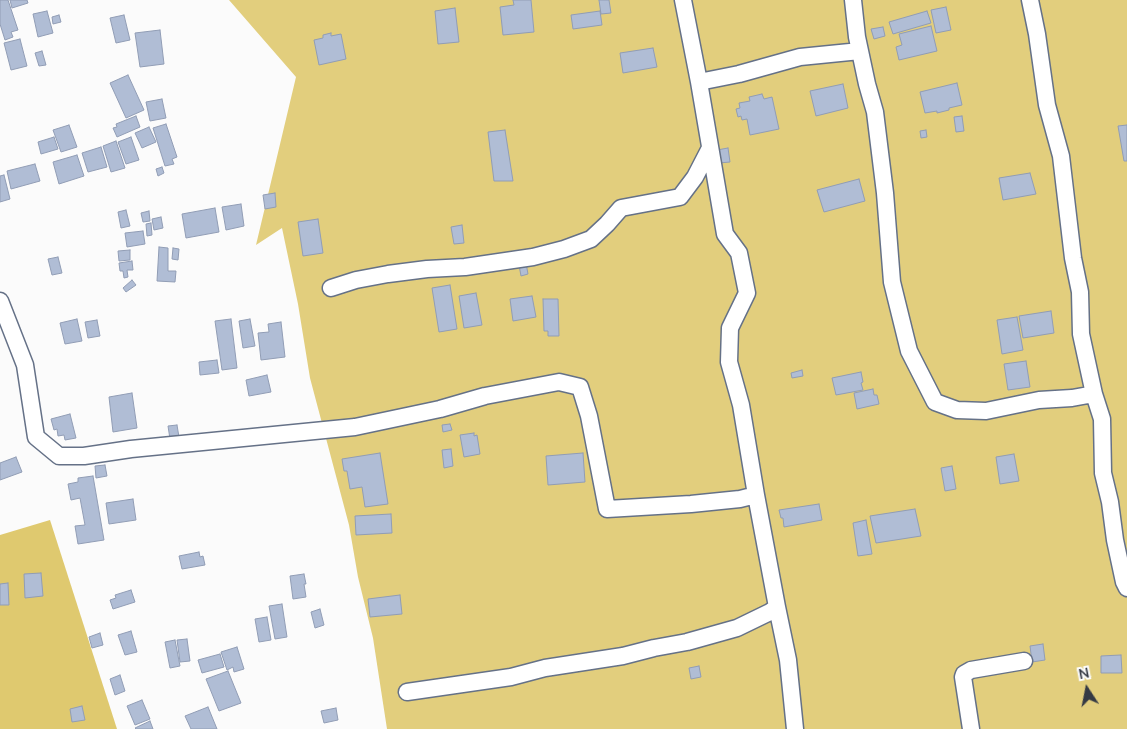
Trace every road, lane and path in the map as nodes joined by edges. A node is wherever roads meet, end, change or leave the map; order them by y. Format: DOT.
graph roads {
  1 [pos="683,0"];
  2 [pos="853,0"];
  3 [pos="1030,0"];
  4 [pos="860,51"];
  5 [pos="699,82"];
  6 [pos="710,148"];
  7 [pos="331,288"];
  8 [pos="0,301"];
  9 [pos="1094,394"];
  10 [pos="756,495"];
  11 [pos="1127,588"];
  12 [pos="777,607"];
  13 [pos="1024,661"];
  14 [pos="407,692"];
  15 [pos="795,729"];
  16 [pos="971,729"];
  1 -- 5 [label="street"];
  2 -- 4 [label="street"];
  3 -- 9 [label="street"];
  4 -- 5 [label="street"];
  4 -- 9 [label="street"];
  5 -- 6 [label="street"];
  6 -- 7 [label="street"];
  6 -- 10 [label="street"];
  8 -- 10 [label="street"];
  9 -- 11 [label="street"];
  10 -- 12 [label="street"];
  12 -- 14 [label="street"];
  12 -- 15 [label="street"];
  13 -- 16 [label="street"];
}
